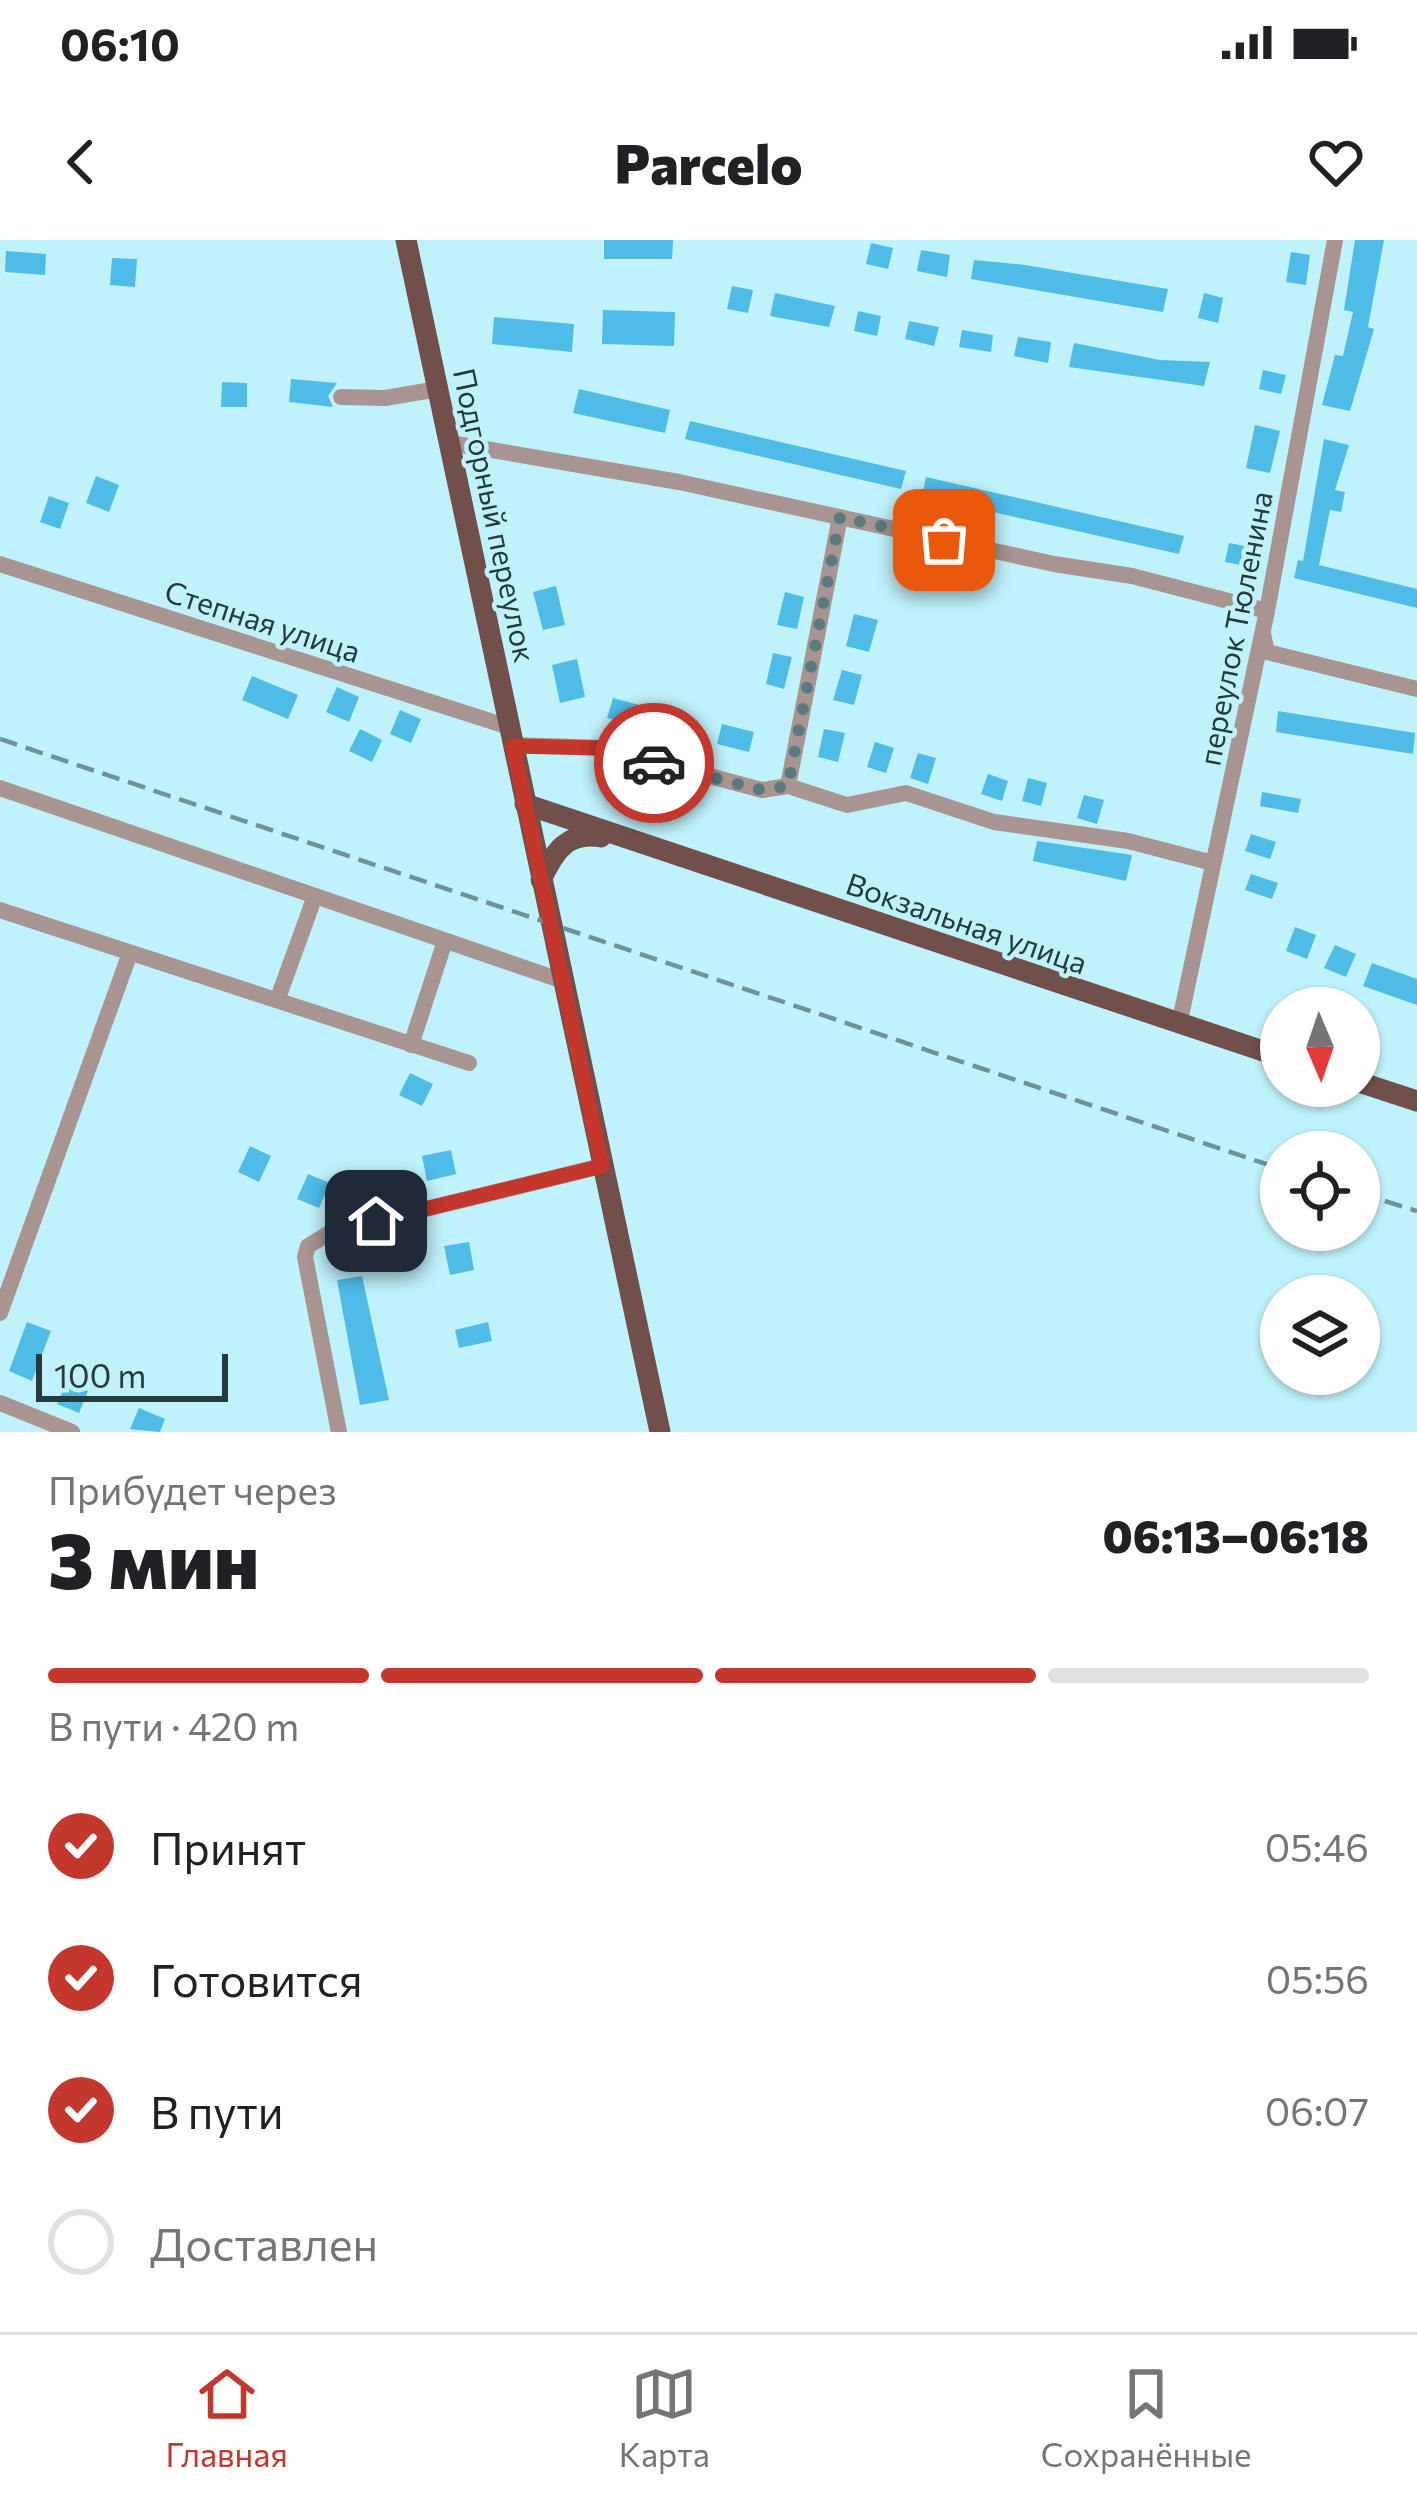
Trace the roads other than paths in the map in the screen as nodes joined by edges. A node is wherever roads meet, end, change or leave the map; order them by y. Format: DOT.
graph roads {
  1 [pos="406,240"];
  2 [pos="1335,240"];
  3 [pos="438,389"];
  4 [pos="341,397"];
  5 [pos="450,443"];
  6 [pos="840,517"];
  7 [pos="0,564"];
  8 [pos="1267,611"];
  9 [pos="1262,633"];
  10 [pos="1417,689"];
  11 [pos="511,736"];
  12 [pos="788,786"];
  13 [pos="0,788"];
  14 [pos="524,803"];
  15 [pos="634,842"];
  16 [pos="1213,863"];
  17 [pos="541,880"];
  18 [pos="315,896"];
  19 [pos="0,910"];
  20 [pos="445,941"];
  21 [pos="130,952"];
  22 [pos="563,981"];
  23 [pos="278,998"];
  24 [pos="1179,1024"];
  25 [pos="411,1045"];
  26 [pos="1260,1050"];
  27 [pos="469,1063"];
  28 [pos="1380,1089"];
  29 [pos="1417,1101"];
  30 [pos="602,1166"];
  31 [pos="0,1313"];
  32 [pos="0,1403"];
  33 [pos="72,1432"];
  34 [pos="339,1432"];
  35 [pos="660,1432"];
  1 -- 3 [label="main road, Подгорный переулок"];
  2 -- 8 [label="street, переулок Тюленина"];
  3 -- 4 [label="street"];
  3 -- 5 [label="main road, Подгорный переулок"];
  5 -- 6 [label="street"];
  5 -- 11 [label="main road, Подгорный переулок"];
  6 -- 8 [label="street"];
  6 -- 12 [label="street"];
  7 -- 11 [label="street, Степная улица"];
  8 -- 9 [label="street, переулок Тюленина"];
  9 -- 10 [label="street"];
  9 -- 16 [label="street, переулок Тюленина"];
  11 -- 12 [label="street, Степная улица"];
  11 -- 14 [label="main road, Подгорный переулок"];
  12 -- 16 [label="street, Степная улица"];
  13 -- 18 [label="street"];
  14 -- 15 [label="main road"];
  14 -- 17 [label="main road, Подгорный переулок"];
  15 -- 17 [label="main road"];
  15 -- 24 [label="main road, Вокзальная улица"];
  16 -- 24 [label="street, переулок Тюленина"];
  17 -- 22 [label="main road, Подгорный переулок"];
  18 -- 20 [label="street"];
  18 -- 23 [label="street"];
  19 -- 21 [label="street"];
  20 -- 22 [label="street"];
  20 -- 25 [label="street"];
  21 -- 23 [label="street"];
  21 -- 31 [label="street"];
  22 -- 30 [label="main road, Подгорный переулок"];
  23 -- 25 [label="street"];
  24 -- 26 [label="main road, Вокзальная улица"];
  25 -- 27 [label="street"];
  28 -- 29 [label="main road"];
  30 -- 34 [label="street"];
  30 -- 35 [label="main road, Подгорный переулок"];
  32 -- 33 [label="street"];
}
